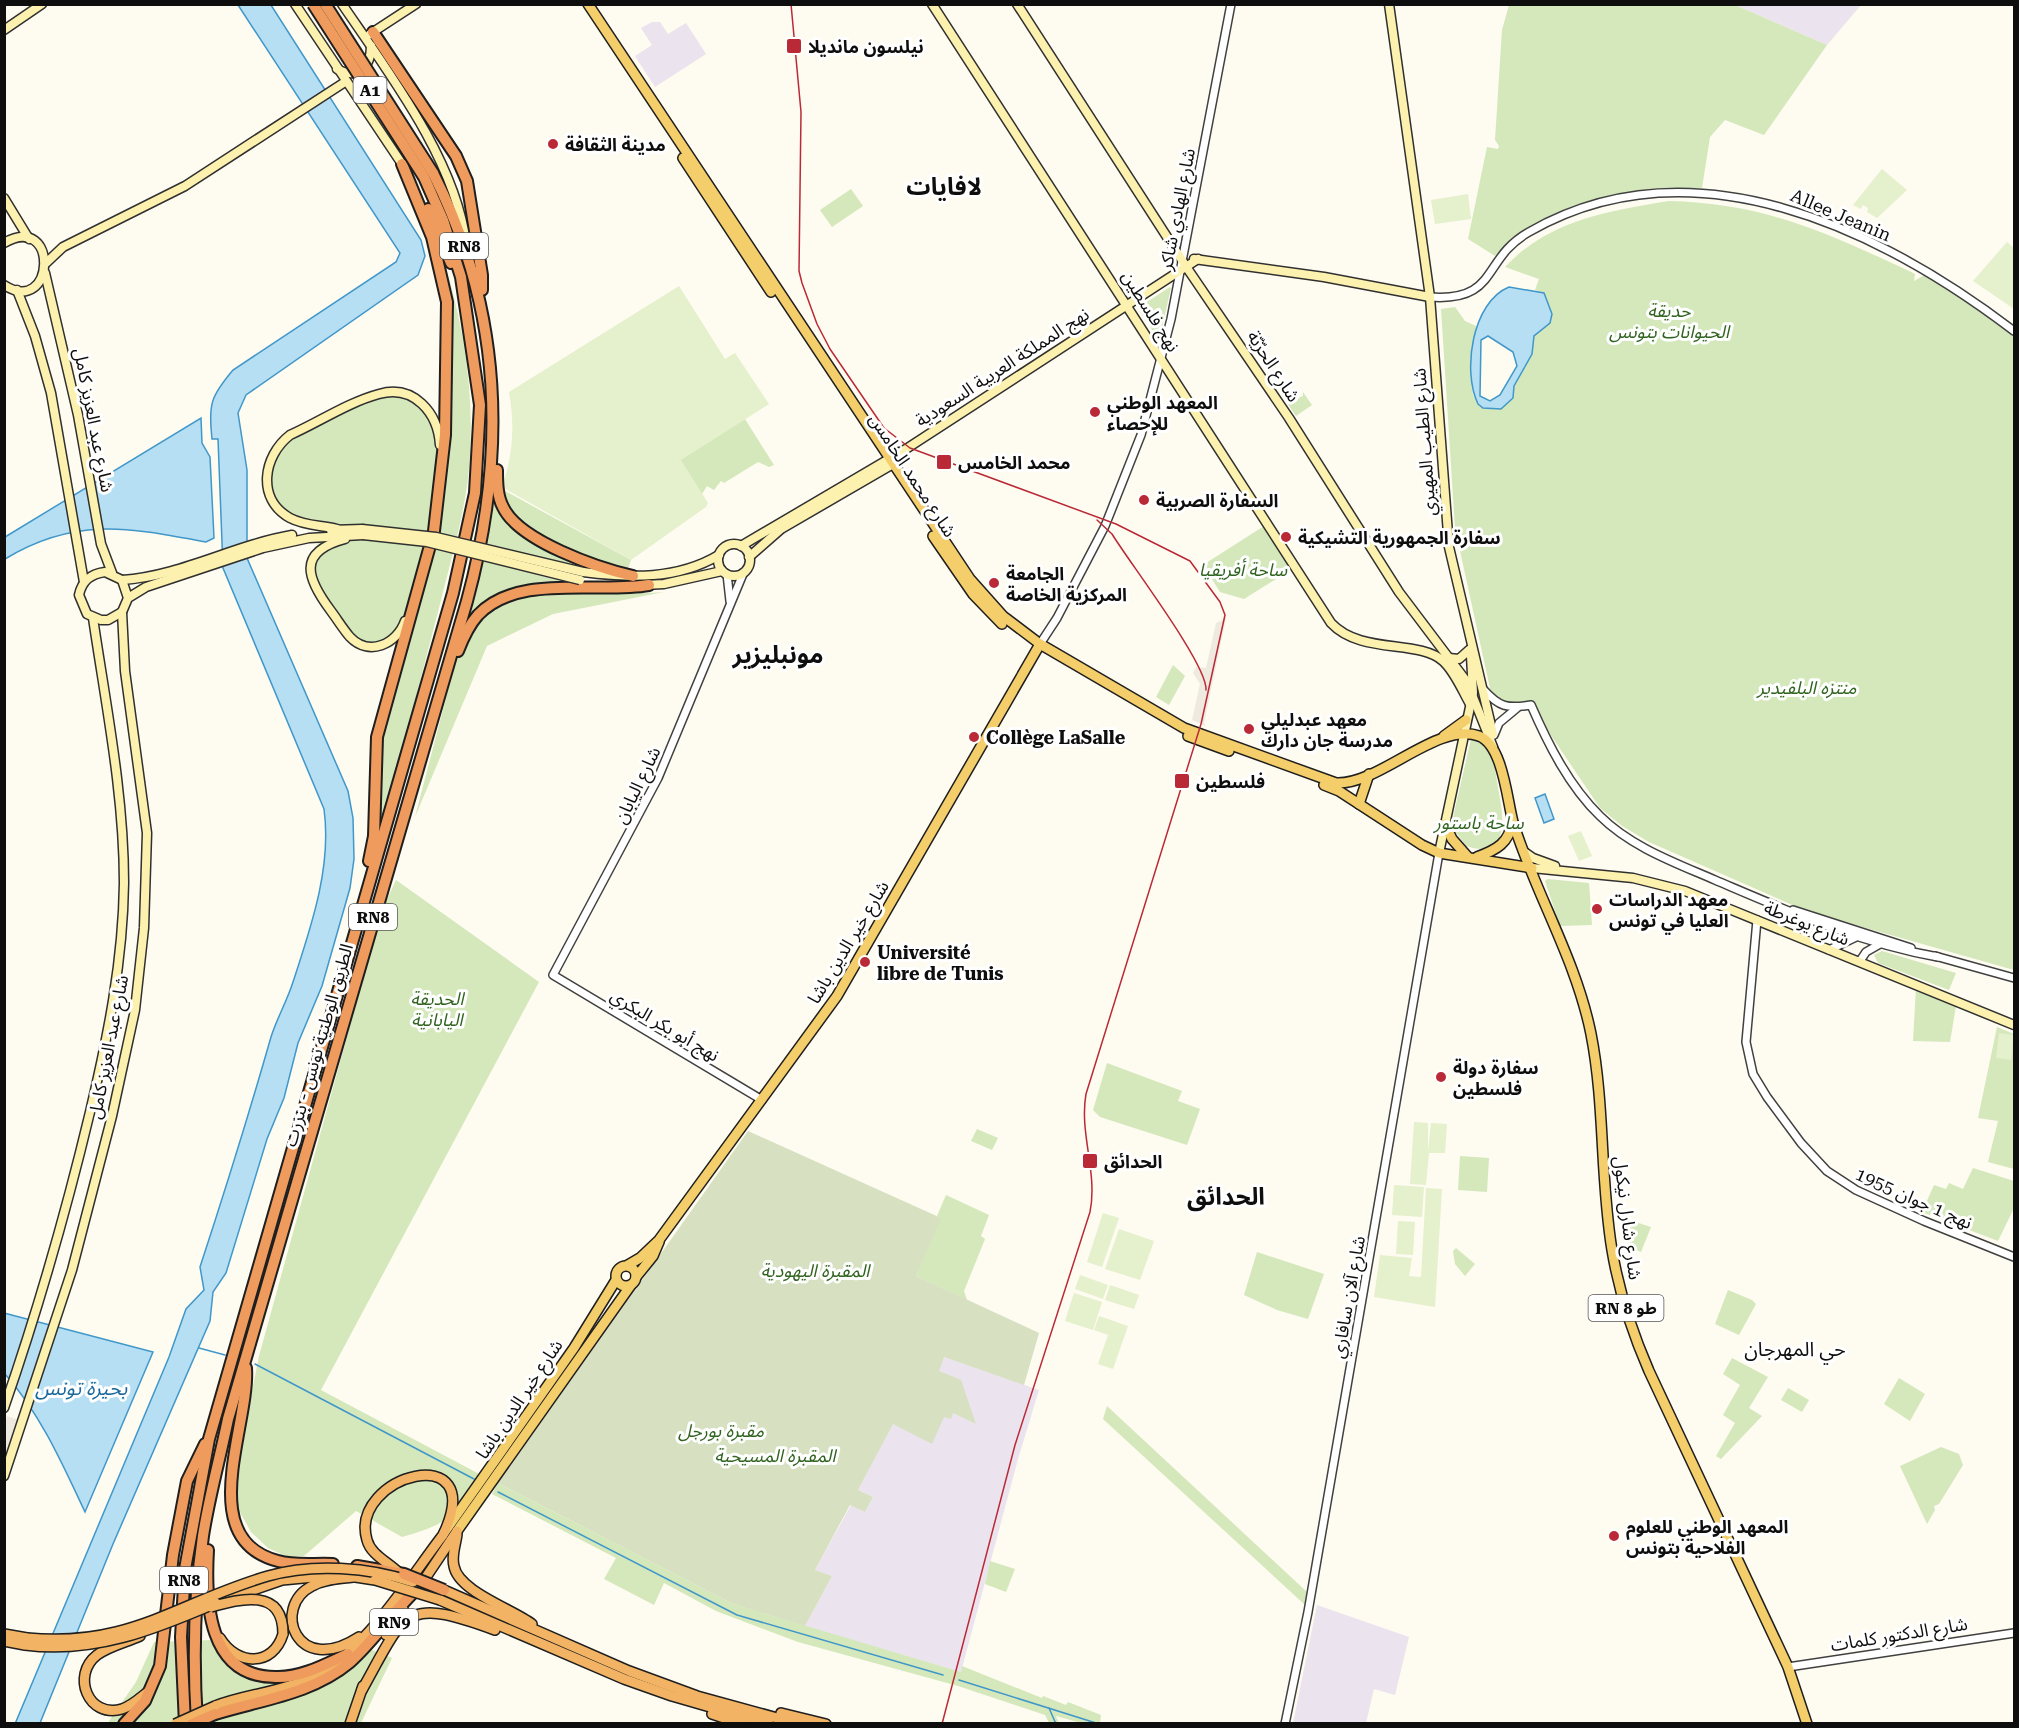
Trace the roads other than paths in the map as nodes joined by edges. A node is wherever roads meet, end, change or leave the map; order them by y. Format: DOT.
graph roads {
  1 [pos="42,4"];
  2 [pos="295,4"];
  3 [pos="313,4"];
  4 [pos="325,4"];
  5 [pos="342,4"];
  6 [pos="416,4"];
  7 [pos="581,4"];
  8 [pos="588,4"];
  9 [pos="932,4"];
  10 [pos="1017,4"];
  11 [pos="1231,4"];
  12 [pos="1389,4"];
  13 [pos="4,30"];
  14 [pos="369,35"];
  15 [pos="370,46"];
  16 [pos="336,69"];
  17 [pos="345,82"];
  18 [pos="402,164"];
  19 [pos="429,175"];
  20 [pos="4,198"];
  21 [pos="29,239"];
  22 [pos="4,243"];
  23 [pos="467,254"];
  24 [pos="1181,258"];
  25 [pos="1198,259"];
  26 [pos="46,263"];
  27 [pos="1184,270"];
  28 [pos="45,273"];
  29 [pos="4,285"];
  30 [pos="17,290"];
  31 [pos="1430,297"];
  32 [pos="480,303"];
  33 [pos="1127,305"];
  34 [pos="467,307"];
  35 [pos="2014,331"];
  36 [pos="1161,358"];
  37 [pos="494,438"];
  38 [pos="889,462"];
  39 [pos="442,467"];
  40 [pos="337,529"];
  41 [pos="361,533"];
  42 [pos="262,545"];
  43 [pos="741,546"];
  44 [pos="719,555"];
  45 [pos="749,556"];
  46 [pos="204,563"];
  47 [pos="112,573"];
  48 [pos="724,573"];
  49 [pos="743,574"];
  50 [pos="582,576"];
  51 [pos="633,576"];
  52 [pos="122,580"];
  53 [pos="84,582"];
  54 [pos="649,585"];
  55 [pos="416,590"];
  56 [pos="128,598"];
  57 [pos="730,601"];
  58 [pos="122,612"];
  59 [pos="1464,614"];
  60 [pos="93,618"];
  61 [pos="1040,644"];
  62 [pos="1438,644"];
  63 [pos="1469,650"];
  64 [pos="1431,655"];
  65 [pos="1449,658"];
  66 [pos="442,684"];
  67 [pos="1483,689"];
  68 [pos="1473,693"];
  69 [pos="1470,704"];
  70 [pos="1517,707"];
  71 [pos="1466,720"];
  72 [pos="1463,734"];
  73 [pos="1494,735"];
  74 [pos="1437,742"];
  75 [pos="1494,750"];
  76 [pos="1501,770"];
  77 [pos="1369,774"];
  78 [pos="1359,804"];
  79 [pos="1512,820"];
  80 [pos="1445,824"];
  81 [pos="1524,850"];
  82 [pos="1439,853"];
  83 [pos="1450,854"];
  84 [pos="1471,857"];
  85 [pos="1532,868"];
  86 [pos="1582,872"];
  87 [pos="1436,875"];
  88 [pos="364,902"];
  89 [pos="1773,905"];
  90 [pos="1756,920"];
  91 [pos="1866,934"];
  92 [pos="1855,937"];
  93 [pos="1888,941"];
  94 [pos="1880,944"];
  95 [pos="1829,950"];
  96 [pos="1938,957"];
  97 [pos="1860,961"];
  98 [pos="553,975"];
  99 [pos="2014,978"];
  100 [pos="2014,1025"];
  101 [pos="762,1100"];
  102 [pos="659,1240"];
  103 [pos="2014,1257"];
  104 [pos="628,1265"];
  105 [pos="616,1280"];
  106 [pos="634,1281"];
  107 [pos="245,1359"];
  108 [pos="5,1407"];
  109 [pos="209,1439"];
  110 [pos="4,1476"];
  111 [pos="210,1506"];
  112 [pos="457,1531"];
  113 [pos="443,1534"];
  114 [pos="401,1573"];
  115 [pos="353,1576"];
  116 [pos="418,1588"];
  117 [pos="442,1595"];
  118 [pos="207,1612"];
  119 [pos="159,1627"];
  120 [pos="368,1631"];
  121 [pos="2014,1633"];
  122 [pos="4,1634"];
  123 [pos="544,1634"];
  124 [pos="4,1641"];
  125 [pos="26,1641"];
  126 [pos="563,1653"];
  127 [pos="348,1654"];
  128 [pos="1788,1667"];
  129 [pos="195,1676"];
  130 [pos="151,1690"];
  131 [pos="362,1690"];
  132 [pos="673,1692"];
  133 [pos="215,1710"];
  134 [pos="744,1717"];
  135 [pos="124,1724"];
  136 [pos="175,1724"];
  137 [pos="185,1724"];
  138 [pos="192,1724"];
  139 [pos="196,1724"];
  140 [pos="205,1724"];
  141 [pos="350,1724"];
  142 [pos="769,1724"];
  143 [pos="799,1724"];
  144 [pos="826,1724"];
  145 [pos="1285,1724"];
  146 [pos="1807,1724"];
  1 -- 13 [label="main road"];
  2 -- 16 [label="main road"];
  3 -- 19 [label="highway, A1, bridge"];
  4 -- 19 [label="highway, A1, bridge"];
  5 -- 14 [label="main road"];
  6 -- 14 [label="main road"];
  7 -- 38 [label="main road, شارع محمد الخامس"];
  8 -- 38 [label="main road, شارع محمد الخامس"];
  9 -- 33 [label="main road, نهج فلسطين"];
  10 -- 24 [label="main road, شارع الحرّيّة"];
  11 -- 24 [label="street, شارع الهادي شاكر"];
  12 -- 31 [label="main road, شارع الطيب المهيري"];
  14 -- 15 [label="main road"];
  14 -- 32 [label="highway"];
  15 -- 16 [label="main road"];
  15 -- 23 [label="main road"];
  16 -- 17 [label="main road"];
  17 -- 18 [label="main road"];
  17 -- 26 [label="main road"];
  18 -- 34 [label="highway"];
  18 -- 39 [label="highway"];
  19 -- 23 [label="highway, الطريق الوطنية تونس - بنزرت / RN8"];
  19 -- 34 [label="highway, الطريق الوطنية تونس - بنزرت / RN8"];
  20 -- 21 [label="main road"];
  21 -- 22 [label="main road"];
  21 -- 26 [label="main road"];
  23 -- 32 [label="highway, الطريق الوطنية تونس - بنزرت / RN8"];
  24 -- 25 [label="main road"];
  24 -- 27 [label="main road, شارع الحرّيّة"];
  25 -- 27 [label="main road, نهج المملكة العربية السعودية"];
  25 -- 31 [label="main road"];
  26 -- 28 [label="main road, شارع عبد العزيز كامل"];
  27 -- 33 [label="main road, نهج المملكة العربية السعودية"];
  27 -- 36 [label="street, شارع الهادي شاكر"];
  27 -- 62 [label="main road, شارع الحرّيّة"];
  28 -- 30 [label="main road"];
  28 -- 47 [label="main road, شارع عبد العزيز كامل"];
  29 -- 30 [label="main road"];
  30 -- 53 [label="main road, شارع عبد العزيز كامل"];
  31 -- 35 [label="street, Allee Jeanin"];
  31 -- 59 [label="main road, شارع الطيب المهيري"];
  32 -- 37 [label="highway, الطريق الوطنية تونس - بنزرت / RN8"];
  33 -- 36 [label="main road, نهج فلسطين"];
  33 -- 38 [label="main road, نهج المملكة العربية السعودية"];
  34 -- 88 [label="highway, الطريق الوطنية تونس - بنزرت / RN8"];
  36 -- 61 [label="street, شارع الهادي شاكر"];
  36 -- 64 [label="main road, نهج فلسطين"];
  37 -- 51 [label="highway"];
  37 -- 66 [label="highway, الطريق الوطنية تونس - بنزرت / RN8"];
  38 -- 43 [label="main road, نهج المملكة العربية السعودية"];
  38 -- 45 [label="main road, نهج المملكة العربية السعودية"];
  38 -- 61 [label="main road, شارع محمد الخامس"];
  39 -- 40 [label="main road"];
  39 -- 55 [label="highway"];
  40 -- 41 [label="main road"];
  40 -- 42 [label="main road"];
  41 -- 42 [label="main road"];
  41 -- 50 [label="main road, bridge"];
  41 -- 55 [label="main road"];
  42 -- 46 [label="main road"];
  43 -- 44 [label="main road, نهج المملكة العربية السعودية"];
  43 -- 45 [label="main road"];
  44 -- 48 [label="main road"];
  44 -- 51 [label="main road, نهج المملكة العربية السعودية"];
  45 -- 49 [label="main road"];
  46 -- 52 [label="main road"];
  46 -- 56 [label="main road"];
  47 -- 52 [label="main road"];
  47 -- 53 [label="main road"];
  48 -- 49 [label="main road"];
  48 -- 54 [label="main road"];
  48 -- 57 [label="street, شارع اليابان"];
  49 -- 57 [label="street, شارع اليابان"];
  50 -- 51 [label="main road, نهج المملكة العربية السعودية"];
  50 -- 54 [label="main road"];
  52 -- 56 [label="main road"];
  53 -- 60 [label="main road"];
  54 -- 66 [label="highway"];
  55 -- 88 [label="highway"];
  56 -- 58 [label="main road"];
  57 -- 98 [label="street, شارع اليابان"];
  58 -- 60 [label="main road"];
  58 -- 110 [label="main road, شارع عبد العزيز كامل"];
  59 -- 63 [label="main road"];
  59 -- 67 [label="main road, شارع الطيب المهيري"];
  60 -- 108 [label="main road, شارع عبد العزيز كامل"];
  61 -- 77 [label="main road, شارع محمد الخامس"];
  61 -- 78 [label="main road, شارع محمد الخامس"];
  61 -- 101 [label="main road, شارع خير الدين باشا"];
  62 -- 64 [label="main road"];
  62 -- 65 [label="main road, شارع الحرّيّة"];
  63 -- 65 [label="main road"];
  63 -- 68 [label="main road"];
  64 -- 69 [label="main road"];
  65 -- 68 [label="main road, شارع الحرّيّة"];
  66 -- 107 [label="highway, الطريق الوطنية تونس - بنزرت / RN8"];
  67 -- 70 [label="street"];
  67 -- 73 [label="main road, شارع الطيب المهيري"];
  68 -- 69 [label="main road"];
  68 -- 75 [label="main road, شارع الحرّيّة"];
  69 -- 71 [label="main road"];
  70 -- 73 [label="street"];
  70 -- 89 [label="street"];
  71 -- 72 [label="main road"];
  71 -- 74 [label="main road"];
  72 -- 74 [label="main road"];
  72 -- 75 [label="main road"];
  72 -- 80 [label="main road"];
  73 -- 76 [label="main road, شارع الطيب المهيري"];
  74 -- 77 [label="main road, شارع محمد الخامس"];
  75 -- 76 [label="main road"];
  76 -- 79 [label="main road, شارع الطيب المهيري"];
  77 -- 78 [label="main road"];
  78 -- 82 [label="main road, شارع محمد الخامس"];
  79 -- 81 [label="main road, شارع الطيب المهيري / RN 8 طو"];
  79 -- 84 [label="main road"];
  80 -- 82 [label="main road"];
  80 -- 84 [label="main road"];
  81 -- 85 [label="main road, شارع الطيب المهيري / RN 8 طو"];
  81 -- 86 [label="main road, شارع يوغرطة"];
  82 -- 83 [label="main road"];
  82 -- 87 [label="street, شارع آلان سافاري"];
  83 -- 84 [label="main road"];
  83 -- 87 [label="street"];
  84 -- 85 [label="main road"];
  85 -- 86 [label="main road, شارع يوغرطة"];
  85 -- 128 [label="main road, شارع شارل نيكول / RN 8 طو"];
  86 -- 90 [label="main road, شارع يوغرطة"];
  87 -- 145 [label="street, شارع آلان سافاري"];
  88 -- 109 [label="highway, الطريق الوطنية تونس - بنزرت / RN8"];
  89 -- 91 [label="street"];
  89 -- 92 [label="street"];
  90 -- 95 [label="main road, شارع يوغرطة"];
  90 -- 103 [label="street, نهج 1 جوان 1955"];
  91 -- 92 [label="street"];
  91 -- 93 [label="street"];
  92 -- 94 [label="street"];
  92 -- 95 [label="street"];
  93 -- 94 [label="street"];
  93 -- 96 [label="street"];
  94 -- 96 [label="street"];
  94 -- 97 [label="street"];
  95 -- 97 [label="main road, شارع يوغرطة"];
  96 -- 99 [label="street"];
  97 -- 100 [label="main road, شارع يوغرطة"];
  98 -- 101 [label="street, نهج أبو بكر البكري"];
  101 -- 102 [label="main road, شارع خير الدين باشا"];
  102 -- 104 [label="main road, شارع خير الدين باشا"];
  102 -- 106 [label="main road, شارع خير الدين باشا"];
  104 -- 105 [label="main road"];
  104 -- 106 [label="main road"];
  105 -- 106 [label="main road"];
  105 -- 113 [label="main road, شارع خير الدين باشا"];
  106 -- 112 [label="main road, شارع خير الدين باشا"];
  107 -- 111 [label="highway, الطريق الوطنية تونس - بنزرت / RN8"];
  107 -- 114 [label="highway"];
  109 -- 130 [label="highway"];
  109 -- 137 [label="highway, الطريق الوطنية تونس - بنزرت / RN8"];
  111 -- 118 [label="highway"];
  111 -- 129 [label="highway, الطريق الوطنية تونس - بنزرت / RN8"];
  112 -- 116 [label="highway, RN9"];
  112 -- 123 [label="highway"];
  113 -- 114 [label="highway"];
  113 -- 120 [label="highway, RN9"];
  114 -- 117 [label="highway, bridge"];
  115 -- 117 [label="highway, bridge"];
  115 -- 118 [label="highway, bridge"];
  115 -- 120 [label="highway"];
  116 -- 131 [label="highway, RN9"];
  116 -- 133 [label="highway, RN9"];
  117 -- 123 [label="highway"];
  117 -- 125 [label="highway, bridge"];
  117 -- 126 [label="highway"];
  118 -- 118 [label="highway, bridge"];
  118 -- 119 [label="highway, bridge"];
  118 -- 127 [label="highway"];
  119 -- 125 [label="highway, bridge"];
  119 -- 130 [label="highway, bridge"];
  120 -- 127 [label="highway, RN9"];
  121 -- 128 [label="street, شارع الدكتور كلمات"];
  122 -- 125 [label="highway"];
  123 -- 132 [label="highway"];
  124 -- 125 [label="highway"];
  126 -- 131 [label="highway"];
  126 -- 132 [label="highway"];
  127 -- 133 [label="highway, RN9"];
  128 -- 146 [label="main road, شارع شارل نيكول / RN 8 طو"];
  129 -- 139 [label="highway, الطريق الوطنية تونس - بنزرت / RN8"];
  129 -- 140 [label="highway"];
  130 -- 135 [label="highway"];
  131 -- 141 [label="highway, RN9"];
  132 -- 134 [label="highway"];
  132 -- 134 [label="highway"];
  132 -- 144 [label="highway"];
  133 -- 136 [label="highway, RN9, bridge"];
  133 -- 138 [label="highway, RN9, bridge"];
  134 -- 142 [label="highway"];
  134 -- 143 [label="highway"];
}
